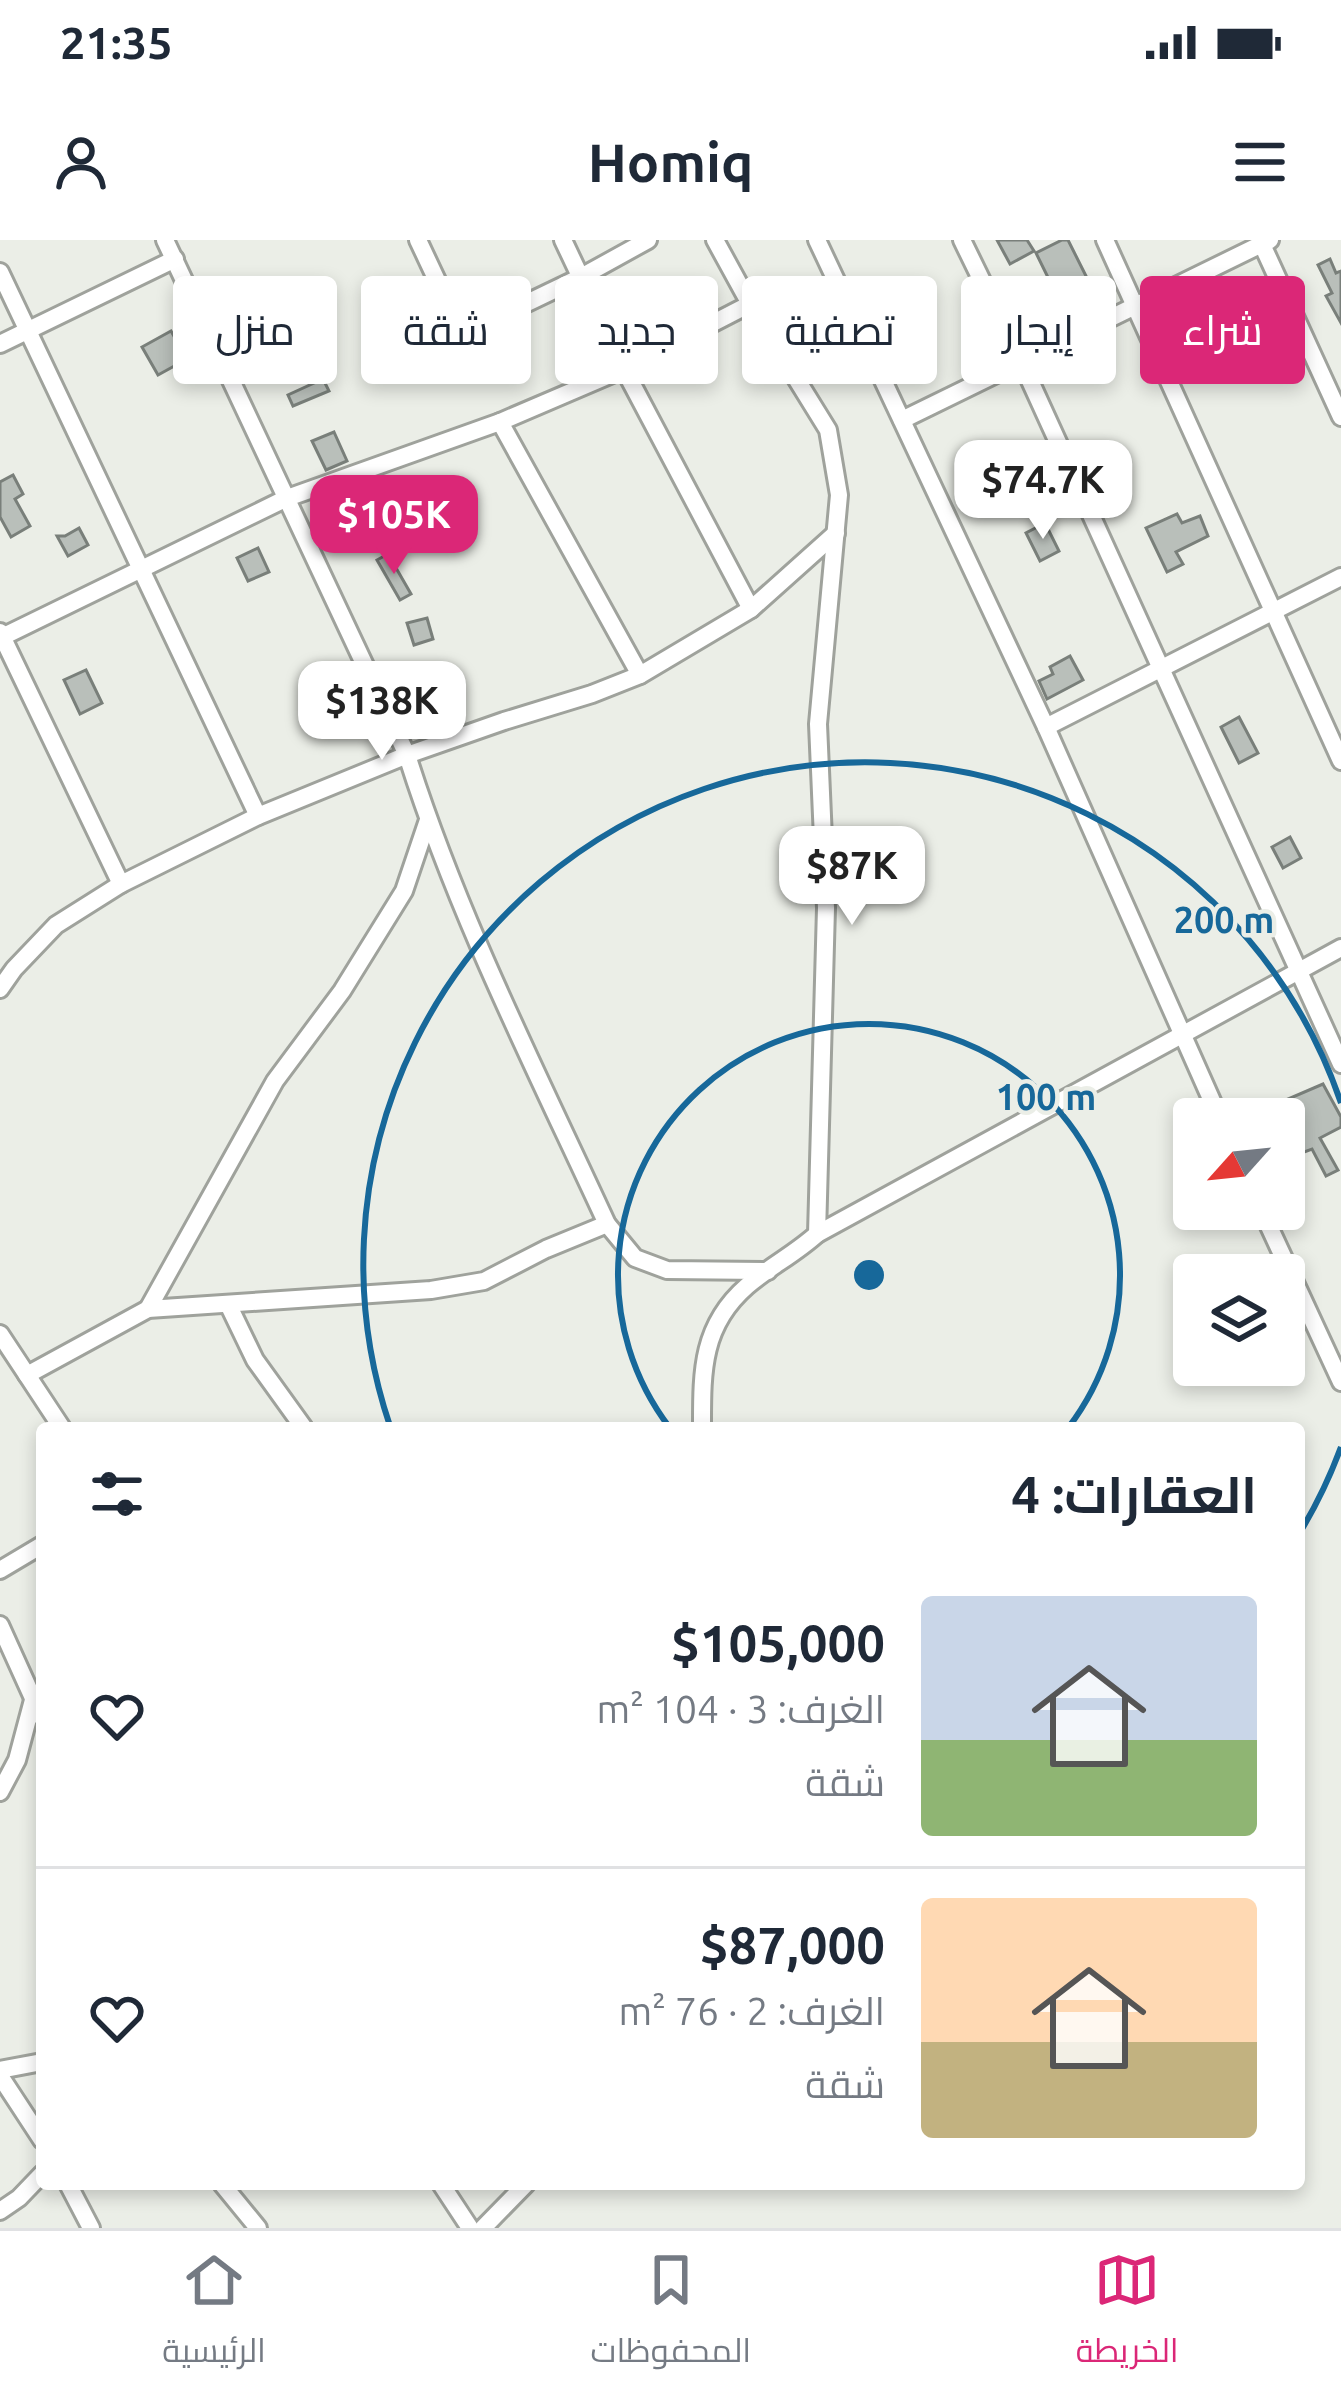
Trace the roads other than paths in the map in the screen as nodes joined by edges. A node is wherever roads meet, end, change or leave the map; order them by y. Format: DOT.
graph roads {
  1 [pos="165,240"];
  2 [pos="418,240"];
  3 [pos="562,240"];
  4 [pos="648,240"];
  5 [pos="715,240"];
  6 [pos="817,240"];
  7 [pos="962,240"];
  8 [pos="1106,240"];
  9 [pos="1264,241"];
  10 [pos="175,259"];
  11 [pos="0,272"];
  12 [pos="580,276"];
  13 [pos="583,276"];
  14 [pos="979,276"];
  15 [pos="555,289"];
  16 [pos="742,289"];
  17 [pos="1136,306"];
  18 [pos="1116,316"];
  19 [pos="28,331"];
  20 [pos="0,344"];
  21 [pos="589,384"];
  22 [pos="632,384"];
  23 [pos="800,384"];
  24 [pos="976,384"];
  25 [pos="1031,384"];
  26 [pos="1341,417"];
  27 [pos="902,420"];
  28 [pos="500,422"];
  29 [pos="286,498"];
  30 [pos="836,532"];
  31 [pos="140,569"];
  32 [pos="1341,577"];
  33 [pos="751,609"];
  34 [pos="1275,610"];
  35 [pos="1,634"];
  36 [pos="1160,669"];
  37 [pos="640,675"];
  38 [pos="1046,727"];
  39 [pos="407,755"];
  40 [pos="1341,761"];
  41 [pos="258,816"];
  42 [pos="428,820"];
  43 [pos="121,884"];
  44 [pos="1341,948"];
  45 [pos="7,965"];
  46 [pos="1298,973"];
  47 [pos="0,989"];
  48 [pos="1182,1033"];
  49 [pos="1341,1064"];
  50 [pos="1211,1098"];
  51 [pos="607,1224"];
  52 [pos="1271,1230"];
  53 [pos="817,1234"];
  54 [pos="769,1271"];
  55 [pos="228,1304"];
  56 [pos="148,1309"];
  57 [pos="0,1334"];
  58 [pos="27,1375"];
  59 [pos="1341,1382"];
  60 [pos="58,1422"];
  61 [pos="300,1422"];
  62 [pos="702,1422"];
  63 [pos="36,1549"];
  64 [pos="0,1570"];
  65 [pos="0,1625"];
  66 [pos="33,1700"];
  67 [pos="36,1706"];
  68 [pos="0,1792"];
  69 [pos="36,2064"];
  70 [pos="0,2073"];
  71 [pos="36,2130"];
  72 [pos="36,2180"];
  73 [pos="71,2190"];
  74 [pos="227,2190"];
  75 [pos="445,2190"];
  76 [pos="520,2190"];
  77 [pos="0,2211"];
  78 [pos="91,2228"];
  79 [pos="258,2228"];
  80 [pos="470,2228"];
  81 [pos="483,2228"];
  1 -- 10 [label="street"];
  2 -- 15 [label="street"];
  3 -- 12 [label="street"];
  4 -- 13 [label="street"];
  5 -- 16 [label="street"];
  6 -- 27 [label="street"];
  7 -- 14 [label="street"];
  8 -- 17 [label="street"];
  9 -- 17 [label="street"];
  9 -- 26 [label="street"];
  10 -- 19 [label="street"];
  10 -- 29 [label="street"];
  11 -- 19 [label="street"];
  17 -- 18 [label="street"];
  17 -- 34 [label="street"];
  19 -- 20 [label="street"];
  19 -- 31 [label="street"];
  21 -- 28 [label="street"];
  22 -- 33 [label="street"];
  23 -- 30 [label="street"];
  24 -- 27 [label="street"];
  25 -- 36 [label="street"];
  27 -- 38 [label="street"];
  28 -- 29 [label="street"];
  28 -- 37 [label="street"];
  29 -- 31 [label="street"];
  29 -- 39 [label="street"];
  30 -- 33 [label="street"];
  30 -- 53 [label="street"];
  31 -- 35 [label="street"];
  31 -- 41 [label="street"];
  32 -- 34 [label="street"];
  33 -- 37 [label="street"];
  34 -- 36 [label="street"];
  34 -- 40 [label="street"];
  35 -- 43 [label="street"];
  36 -- 38 [label="street"];
  36 -- 46 [label="street"];
  37 -- 39 [label="street"];
  38 -- 48 [label="street"];
  39 -- 41 [label="street"];
  39 -- 42 [label="street"];
  41 -- 43 [label="street"];
  42 -- 51 [label="street"];
  42 -- 56 [label="street"];
  43 -- 45 [label="street"];
  44 -- 46 [label="street"];
  45 -- 47 [label="street"];
  46 -- 48 [label="street"];
  46 -- 49 [label="street"];
  48 -- 50 [label="street"];
  48 -- 53 [label="street"];
  51 -- 54 [label="street"];
  51 -- 55 [label="street"];
  52 -- 59 [label="street"];
  53 -- 54 [label="street"];
  54 -- 62 [label="street"];
  55 -- 56 [label="street"];
  55 -- 61 [label="street"];
  56 -- 58 [label="street"];
  57 -- 58 [label="street"];
  58 -- 60 [label="street"];
  63 -- 64 [label="street"];
  65 -- 66 [label="street"];
  66 -- 67 [label="street"];
  66 -- 68 [label="street"];
  69 -- 70 [label="street"];
  70 -- 71 [label="street"];
  72 -- 77 [label="street"];
  73 -- 78 [label="street"];
  74 -- 79 [label="street"];
  75 -- 80 [label="street"];
  76 -- 81 [label="street"];
}
